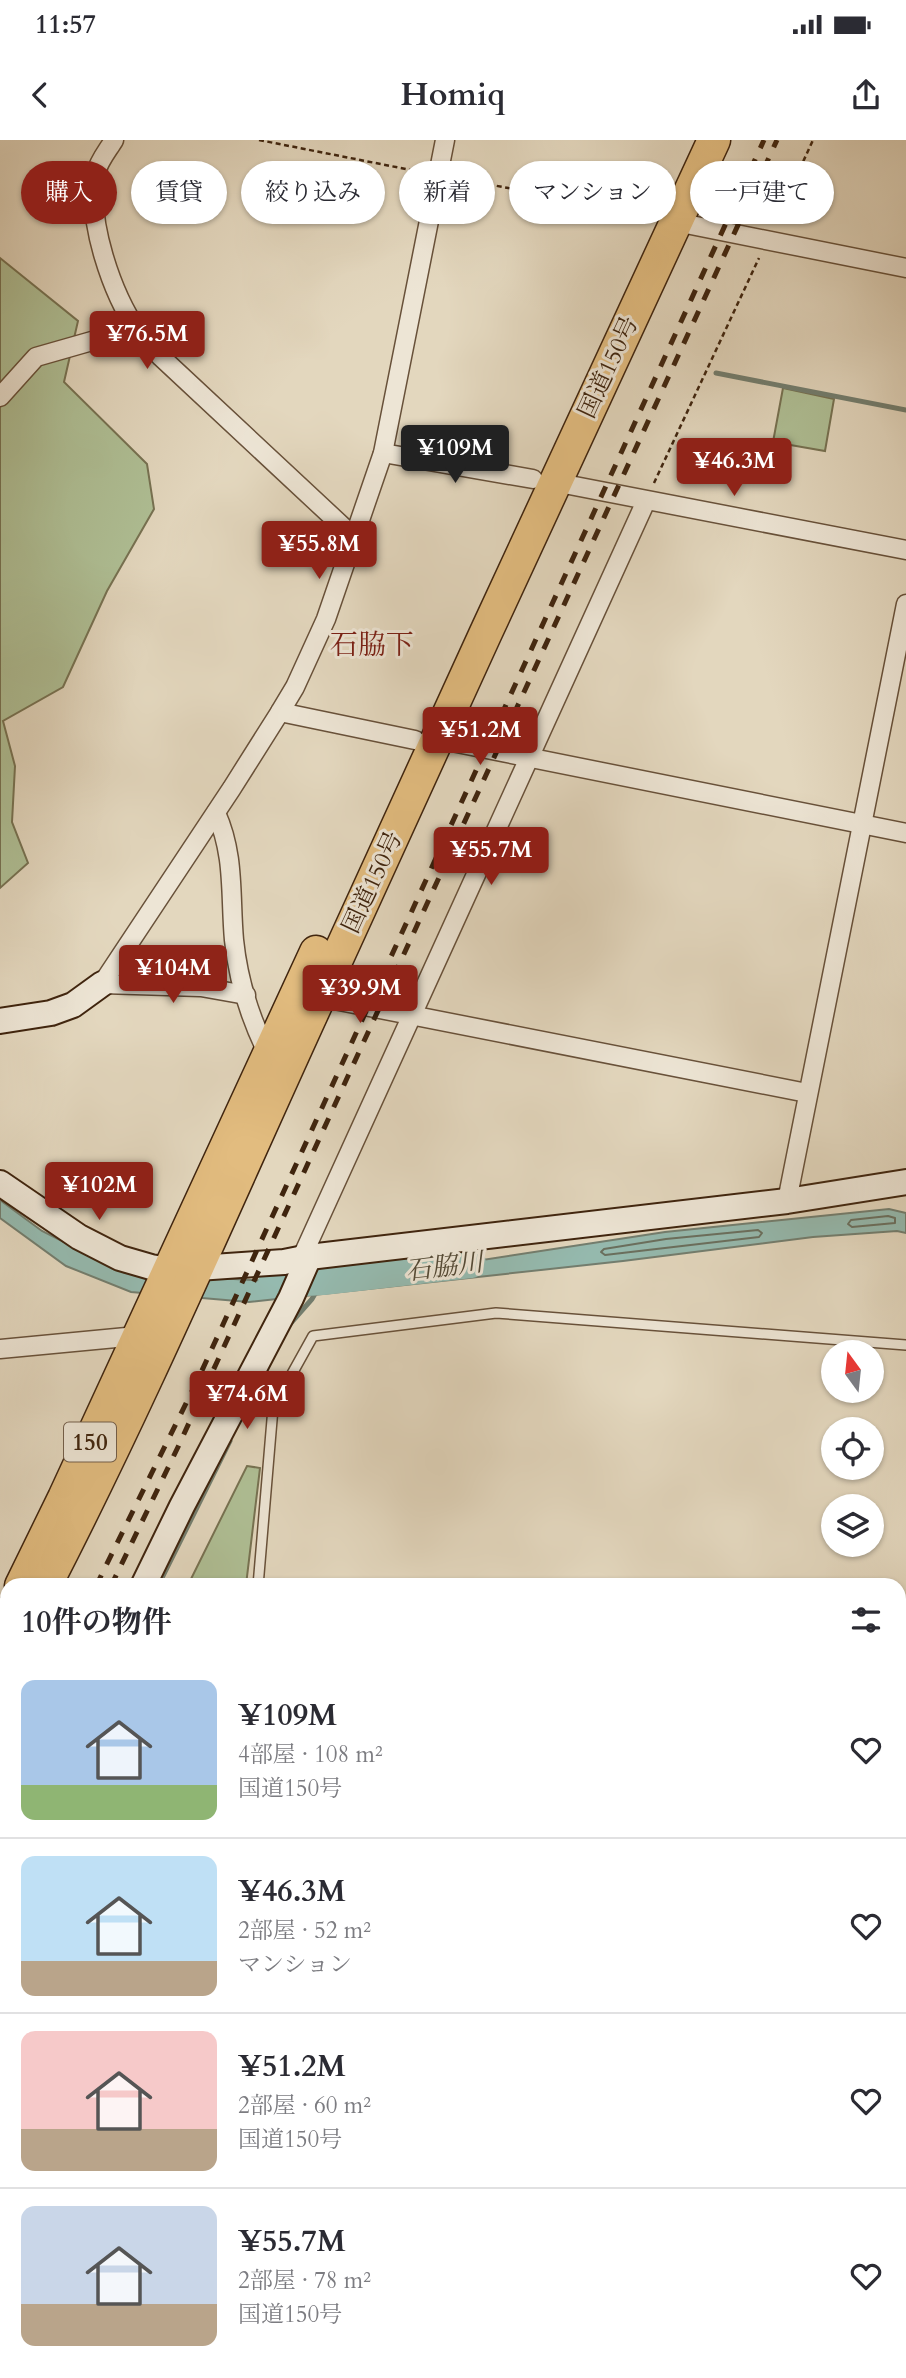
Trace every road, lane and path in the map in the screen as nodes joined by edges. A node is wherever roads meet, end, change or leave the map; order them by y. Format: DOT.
graph roads {
  1 [pos="114,140"];
  2 [pos="259,140"];
  3 [pos="445,140"];
  4 [pos="690,140"];
  5 [pos="714,140"];
  6 [pos="813,140"];
  7 [pos="441,161"];
  8 [pos="399,167"];
  9 [pos="676,184"];
  10 [pos="676,201"];
  11 [pos="676,221"];
  12 [pos="428,224"];
  13 [pos="663,224"];
  14 [pos="768,240"];
  15 [pos="906,268"];
  16 [pos="140,334"];
  17 [pos="0,397"];
  18 [pos="383,453"];
  19 [pos="544,480"];
  20 [pos="646,501"];
  21 [pos="355,538"];
  22 [pos="906,550"];
  23 [pos="906,604"];
  24 [pos="280,712"];
  25 [pos="426,739"];
  26 [pos="529,758"];
  27 [pos="216,813"];
  28 [pos="862,824"];
  29 [pos="906,833"];
  30 [pos="102,984"];
  31 [pos="246,995"];
  32 [pos="319,997"];
  33 [pos="410,1016"];
  34 [pos="0,1021"];
  35 [pos="268,1054"];
  36 [pos="807,1093"];
  37 [pos="906,1182"];
  38 [pos="0,1183"];
  39 [pos="787,1201"];
  40 [pos="305,1258"];
  41 [pos="177,1280"];
  42 [pos="137,1336"];
  43 [pos="906,1345"];
  44 [pos="0,1349"];
  45 [pos="25,1578"];
  46 [pos="48,1578"];
  47 [pos="147,1578"];
  48 [pos="259,1578"];
  1 -- 16 [label="street"];
  2 -- 8 [label="path"];
  3 -- 7 [label="street"];
  4 -- 9 [label="highway, 国道150号 / 150"];
  5 -- 10 [label="highway, 国道150号 / 150"];
  6 -- 14 [label="path"];
  11 -- 14 [label="street"];
  12 -- 18 [label="street"];
  13 -- 19 [label="highway, 国道150号 / 150"];
  14 -- 15 [label="street"];
  14 -- 20 [label="path"];
  16 -- 17 [label="street"];
  16 -- 21 [label="street"];
  18 -- 19 [label="street"];
  18 -- 21 [label="street"];
  19 -- 20 [label="street"];
  19 -- 25 [label="highway, 国道150号 / 150"];
  20 -- 22 [label="street"];
  20 -- 26 [label="street"];
  21 -- 24 [label="street"];
  23 -- 28 [label="street"];
  24 -- 25 [label="street"];
  24 -- 27 [label="street"];
  25 -- 26 [label="street"];
  25 -- 32 [label="highway, 国道150号 / 150"];
  25 -- 35 [label="highway, 国道150号 / 150"];
  26 -- 28 [label="street"];
  26 -- 33 [label="street"];
  27 -- 30 [label="street"];
  27 -- 31 [label="street"];
  28 -- 29 [label="street"];
  28 -- 36 [label="street"];
  30 -- 31 [label="street"];
  30 -- 34 [label="street"];
  31 -- 35 [label="street"];
  32 -- 33 [label="street"];
  32 -- 41 [label="highway, 国道150号 / 150"];
  33 -- 36 [label="street"];
  33 -- 40 [label="street"];
  35 -- 41 [label="highway, 国道150号 / 150"];
  36 -- 39 [label="street"];
  37 -- 39 [label="street"];
  38 -- 41 [label="street"];
  39 -- 40 [label="street"];
  40 -- 41 [label="street"];
  40 -- 47 [label="street"];
  41 -- 42 [label="highway, 国道150号 / 150"];
  41 -- 46 [label="highway, 国道150号 / 150"];
  42 -- 44 [label="street"];
  42 -- 45 [label="highway, 国道150号 / 150"];
  43 -- 48 [label="lane"];
}
